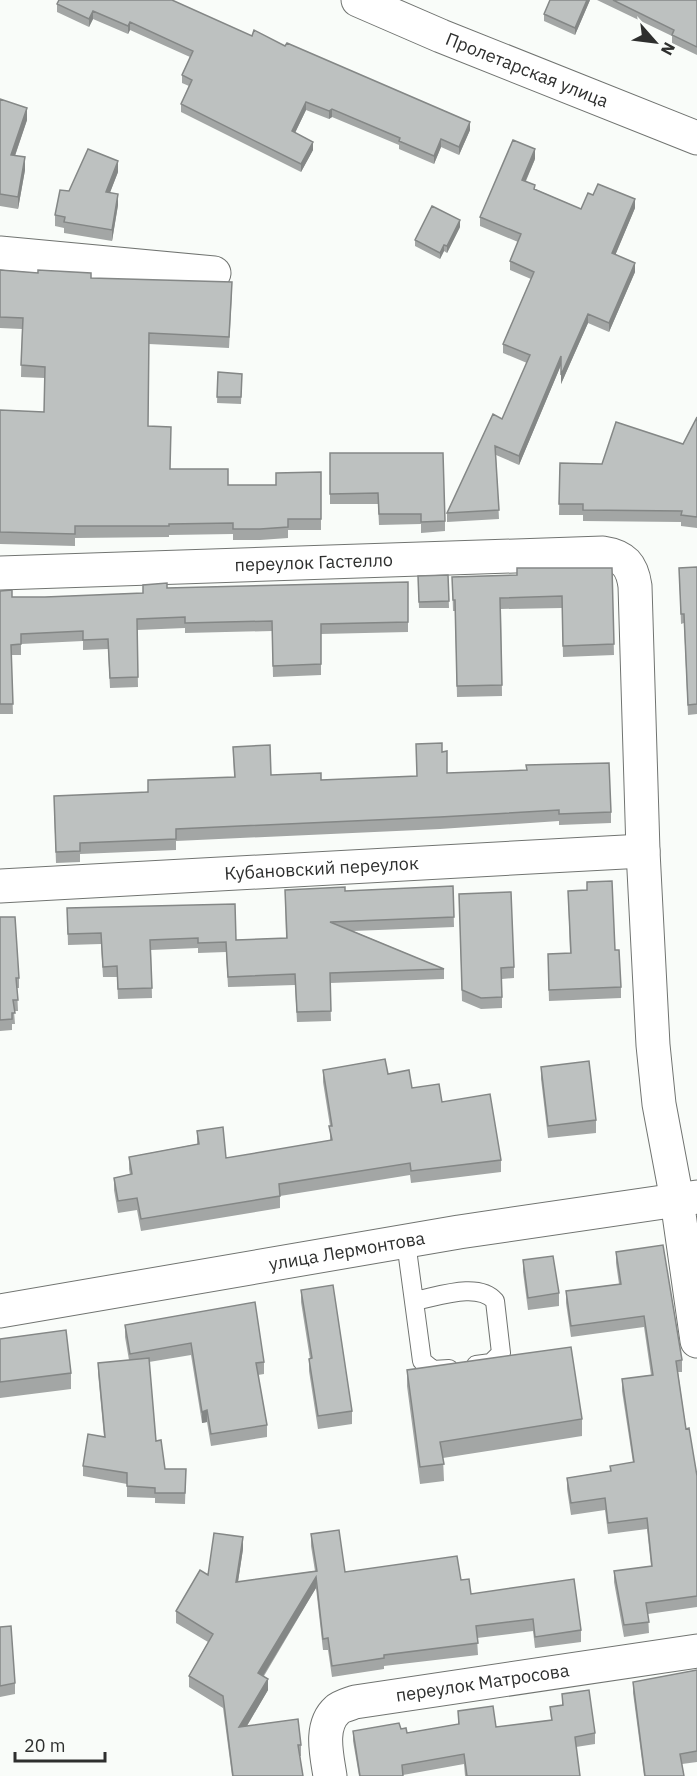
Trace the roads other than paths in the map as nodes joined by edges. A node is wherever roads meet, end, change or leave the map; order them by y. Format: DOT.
graph roads {
  1 [pos="358,0"];
  2 [pos="697,138"];
  3 [pos="0,254"];
  4 [pos="214,273"];
  5 [pos="0,573"];
  6 [pos="643,851"];
  7 [pos="0,886"];
  8 [pos="687,1198"];
  9 [pos="405,1242"];
  10 [pos="414,1301"];
  11 [pos="0,1311"];
  12 [pos="697,1341"];
  13 [pos="697,1651"];
  14 [pos="330,1776"];
  1 -- 2 [label="street, Пролетарская улица"];
  3 -- 4 [label="street"];
  5 -- 6 [label="street, переулок Гастелло"];
  6 -- 7 [label="street, Кубановский переулок"];
  6 -- 8 [label="street"];
  8 -- 9 [label="street, улица Лермонтова"];
  8 -- 12 [label="street"];
  9 -- 10 [label="lane"];
  9 -- 11 [label="street, улица Лермонтова"];
  10 -- 10 [label="lane"];
  13 -- 14 [label="street, переулок Матросова"];
}
